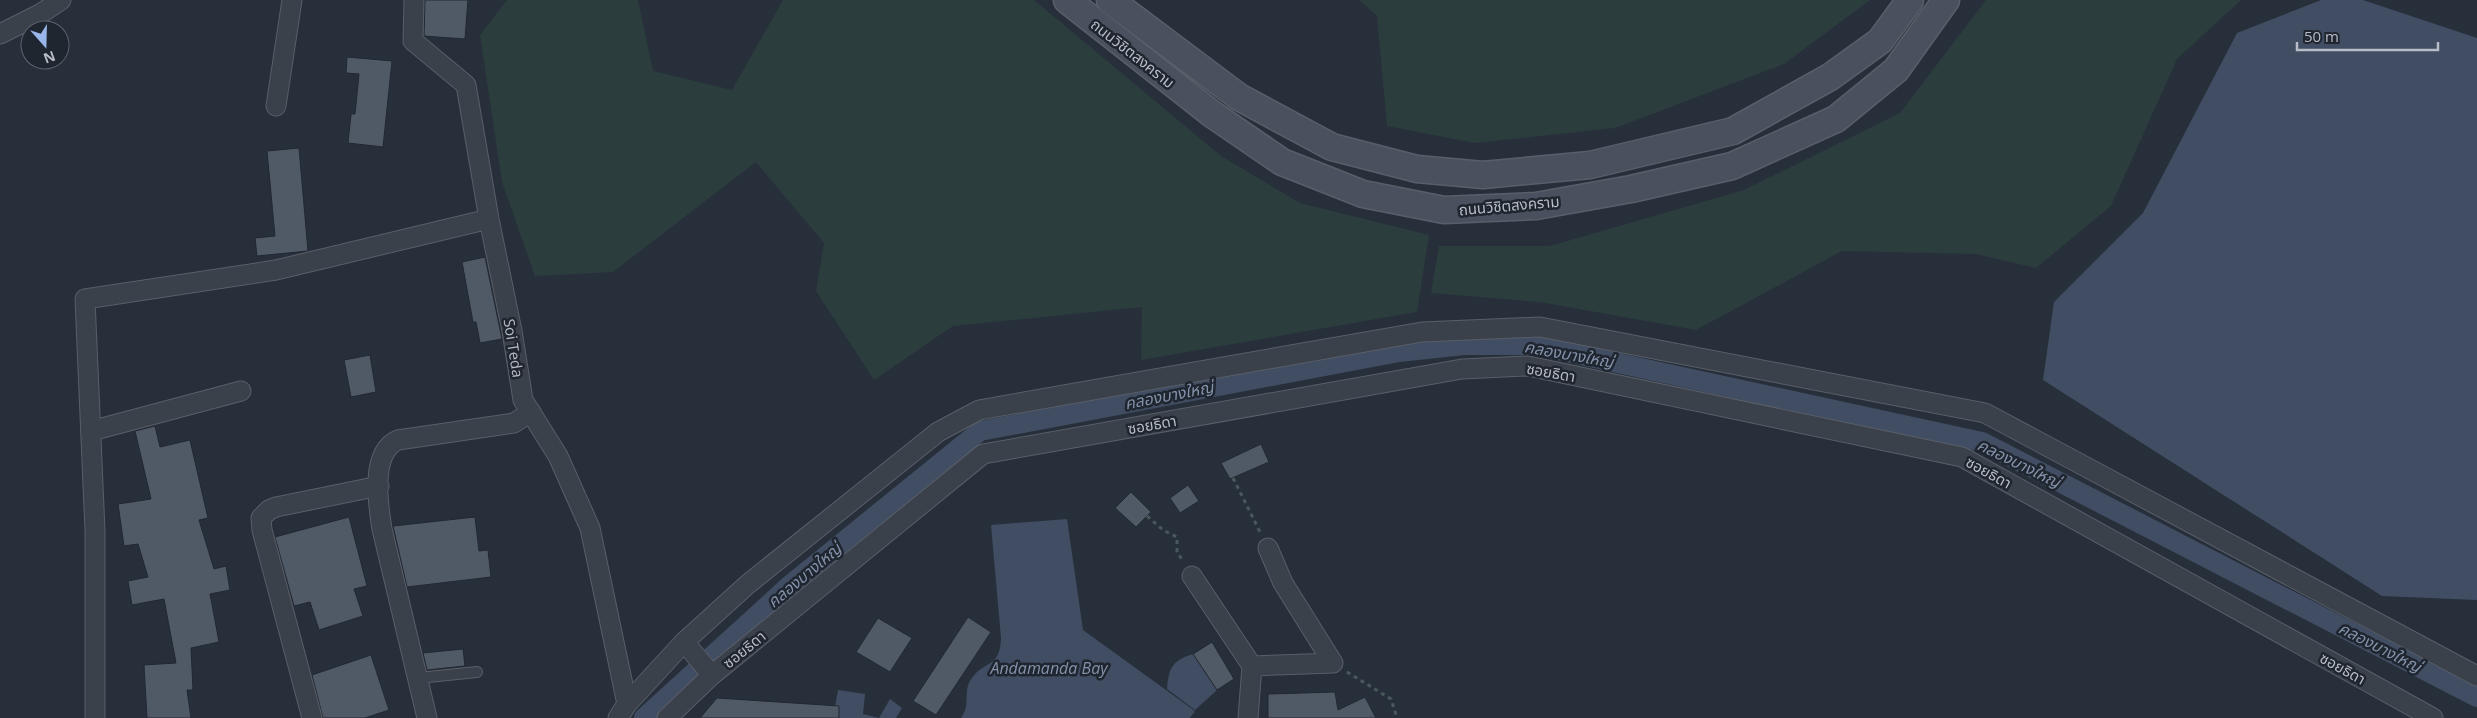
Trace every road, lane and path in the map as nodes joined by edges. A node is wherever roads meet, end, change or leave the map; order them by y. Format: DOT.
graph roads {
  1 [pos="61,0"];
  2 [pos="292,0"];
  3 [pos="414,0"];
  4 [pos="1067,0"];
  5 [pos="1110,0"];
  6 [pos="1910,0"];
  7 [pos="1946,0"];
  8 [pos="0,34"];
  9 [pos="276,106"];
  10 [pos="489,219"];
  11 [pos="241,391"];
  12 [pos="531,412"];
  13 [pos="91,431"];
  14 [pos="1234,478"];
  15 [pos="379,486"];
  16 [pos="1147,516"];
  17 [pos="1268,548"];
  18 [pos="1192,576"];
  19 [pos="684,642"];
  20 [pos="1333,663"];
  21 [pos="1252,666"];
  22 [pos="477,672"];
  23 [pos="712,675"];
  24 [pos="2477,676"];
  25 [pos="418,678"];
  26 [pos="623,711"];
  27 [pos="96,718"];
  28 [pos="312,718"];
  29 [pos="427,718"];
  30 [pos="668,718"];
  31 [pos="1248,718"];
  32 [pos="1397,718"];
  33 [pos="2433,718"];
  1 -- 8 [label="street"];
  2 -- 9 [label="street"];
  3 -- 10 [label="street, Soi Teda"];
  4 -- 7 [label="main road, ถนนวิชิตสงคราม"];
  5 -- 6 [label="main road, ถนนวิชิตสงคราม"];
  10 -- 12 [label="street, Soi Teda"];
  10 -- 13 [label="street"];
  11 -- 13 [label="street"];
  12 -- 15 [label="street"];
  12 -- 26 [label="street, Soi Teda"];
  13 -- 27 [label="street"];
  14 -- 17 [label="path"];
  15 -- 25 [label="street"];
  15 -- 28 [label="street"];
  16 -- 18 [label="path"];
  17 -- 20 [label="street"];
  18 -- 21 [label="street"];
  19 -- 23 [label="street"];
  19 -- 24 [label="street"];
  19 -- 26 [label="street"];
  20 -- 21 [label="street"];
  20 -- 32 [label="path"];
  21 -- 31 [label="street"];
  22 -- 25 [label="lane"];
  23 -- 30 [label="street, ซอยธิดา"];
  23 -- 33 [label="street, ซอยธิดา"];
  25 -- 29 [label="street"];
}
